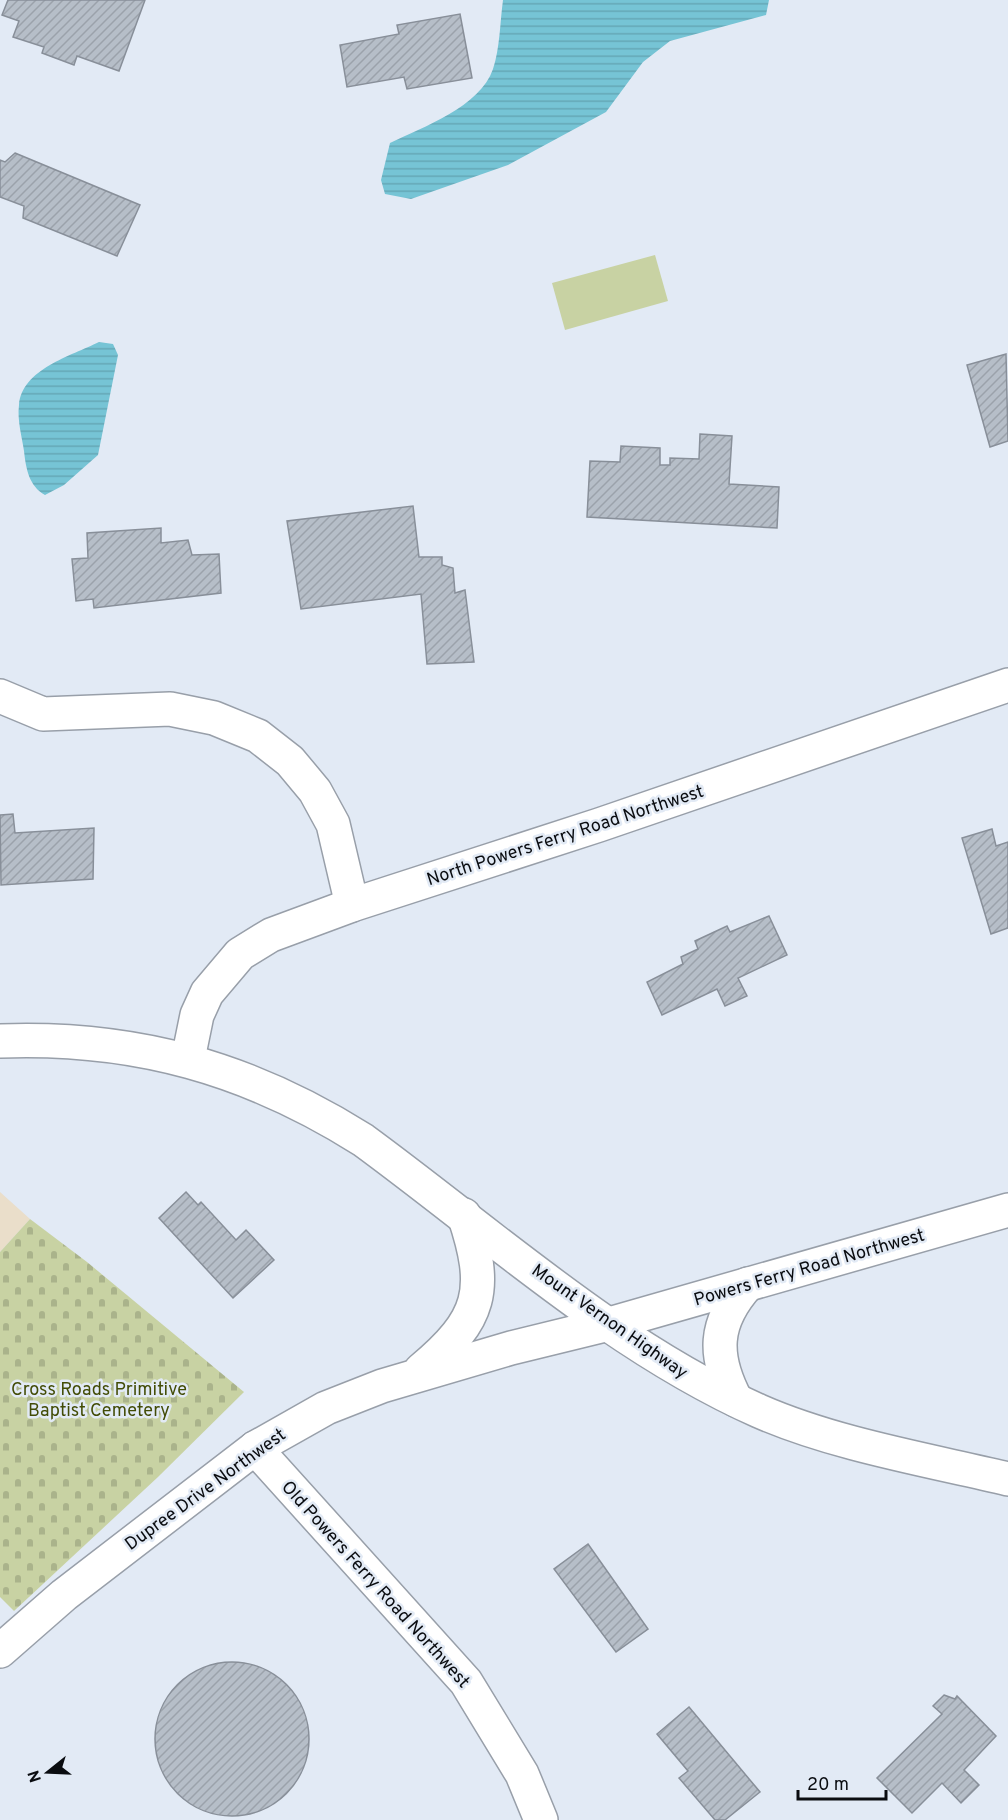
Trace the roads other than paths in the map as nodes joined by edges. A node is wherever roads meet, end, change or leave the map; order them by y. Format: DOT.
graph roads {
  1 [pos="1008,685"];
  2 [pos="0,696"];
  3 [pos="352,905"];
  4 [pos="0,1041"];
  5 [pos="188,1059"];
  6 [pos="1008,1210"];
  7 [pos="464,1215"];
  8 [pos="748,1284"];
  9 [pos="609,1324"];
  10 [pos="412,1377"];
  11 [pos="736,1400"];
  12 [pos="255,1448"];
  13 [pos="1008,1479"];
  14 [pos="0,1651"];
  15 [pos="541,1820"];
  1 -- 3 [label="street, North Powers Ferry Road Northwest"];
  2 -- 3 [label="street"];
  3 -- 5 [label="street, North Powers Ferry Road Northwest"];
  4 -- 5 [label="street"];
  5 -- 7 [label="street, Mount Vernon Highway"];
  6 -- 8 [label="street, Powers Ferry Road Northwest"];
  7 -- 9 [label="street, Mount Vernon Highway"];
  7 -- 10 [label="street"];
  8 -- 9 [label="street, Powers Ferry Road Northwest"];
  8 -- 11 [label="street"];
  9 -- 10 [label="street, Dupree Drive Northwest"];
  9 -- 11 [label="street, Mount Vernon Highway"];
  10 -- 12 [label="street, Dupree Drive Northwest"];
  11 -- 13 [label="street, Mount Vernon Highway"];
  12 -- 14 [label="street, Dupree Drive Northwest"];
  12 -- 15 [label="street, Old Powers Ferry Road Northwest"];
}
